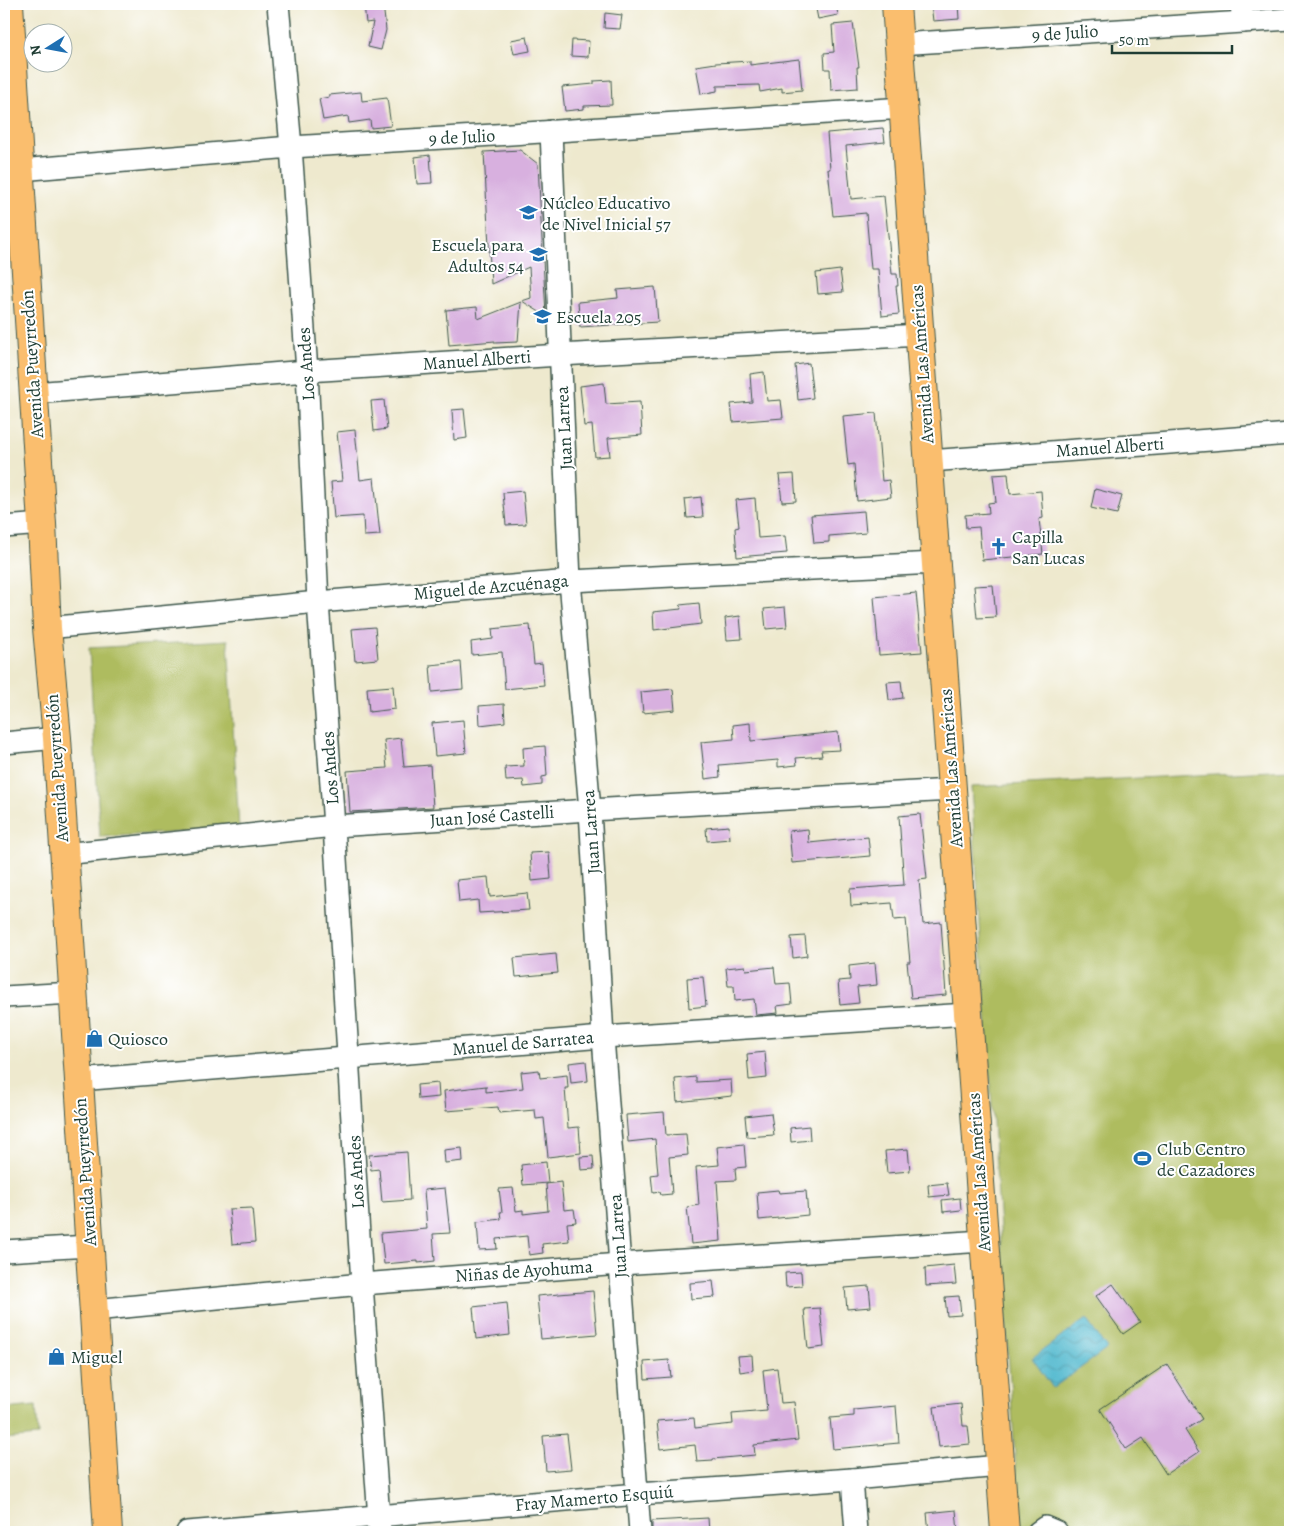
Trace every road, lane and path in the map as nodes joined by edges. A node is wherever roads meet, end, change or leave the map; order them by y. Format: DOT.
graph roads {
  1 [pos="9,4"];
  2 [pos="278,4"];
  3 [pos="896,4"];
  4 [pos="1242,13"];
  5 [pos="1290,19"];
  6 [pos="900,44"];
  7 [pos="904,108"];
  8 [pos="551,132"];
  9 [pos="291,147"];
  10 [pos="20,170"];
  11 [pos="13,221"];
  12 [pos="920,335"];
  13 [pos="560,355"];
  14 [pos="307,371"];
  15 [pos="34,393"];
  16 [pos="1290,434"];
  17 [pos="929,461"];
  18 [pos="42,524"];
  19 [pos="4,527"];
  20 [pos="936,563"];
  21 [pos="570,581"];
  22 [pos="318,602"];
  23 [pos="47,628"];
  24 [pos="56,738"];
  25 [pos="4,743"];
  26 [pos="952,790"];
  27 [pos="590,810"];
  28 [pos="334,826"];
  29 [pos="63,854"];
  30 [pos="73,993"];
  31 [pos="4,998"];
  32 [pos="968,1014"];
  33 [pos="603,1036"];
  34 [pos="349,1058"];
  35 [pos="79,1080"];
  36 [pos="984,1241"];
  37 [pos="89,1246"];
  38 [pos="4,1251"];
  39 [pos="620,1264"];
  40 [pos="362,1284"];
  41 [pos="94,1310"];
  42 [pos="1000,1466"];
  43 [pos="852,1479"];
  44 [pos="638,1494"];
  45 [pos="379,1524"];
  46 [pos="108,1532"];
  47 [pos="187,1532"];
  48 [pos="640,1532"];
  49 [pos="856,1532"];
  50 [pos="1005,1532"];
  51 [pos="1038,1532"];
  52 [pos="1057,1532"];
  1 -- 10 [label="main road, Avenida Pueyrredón"];
  2 -- 9 [label="street, Los Andes"];
  3 -- 6 [label="main road, Avenida Las Américas"];
  4 -- 5 [label="street, 9 de Julio"];
  4 -- 6 [label="street, 9 de Julio"];
  6 -- 7 [label="main road, Avenida Las Américas"];
  7 -- 8 [label="street, 9 de Julio"];
  7 -- 12 [label="main road, Avenida Las Américas"];
  8 -- 9 [label="street, 9 de Julio"];
  8 -- 13 [label="street, Juan Larrea"];
  9 -- 10 [label="street, 9 de Julio"];
  9 -- 14 [label="street, Los Andes"];
  10 -- 11 [label="main road, Avenida Pueyrredón"];
  11 -- 15 [label="main road, Avenida Pueyrredón"];
  12 -- 13 [label="street, Manuel Alberti"];
  12 -- 17 [label="main road, Avenida Las Américas"];
  13 -- 14 [label="street, Manuel Alberti"];
  13 -- 21 [label="street, Juan Larrea"];
  14 -- 15 [label="street, Manuel Alberti"];
  14 -- 22 [label="street, Los Andes"];
  15 -- 18 [label="main road, Avenida Pueyrredón"];
  16 -- 17 [label="street, Manuel Alberti"];
  17 -- 20 [label="main road, Avenida Las Américas"];
  18 -- 19 [label="street"];
  18 -- 23 [label="main road, Avenida Pueyrredón"];
  20 -- 21 [label="street, Miguel de Azcuénaga"];
  20 -- 26 [label="main road, Avenida Las Américas"];
  21 -- 22 [label="street, Miguel de Azcuénaga"];
  21 -- 27 [label="street, Juan Larrea"];
  22 -- 23 [label="street, Miguel de Azcuénaga"];
  22 -- 28 [label="street, Los Andes"];
  23 -- 24 [label="main road, Avenida Pueyrredón"];
  24 -- 25 [label="street"];
  24 -- 29 [label="main road, Avenida Pueyrredón"];
  26 -- 27 [label="street, Juan José Castelli"];
  26 -- 32 [label="main road, Avenida Las Américas"];
  27 -- 28 [label="street, Juan José Castelli"];
  27 -- 33 [label="street, Juan Larrea"];
  28 -- 29 [label="street, Juan José Castelli"];
  28 -- 34 [label="street, Los Andes"];
  29 -- 30 [label="main road, Avenida Pueyrredón"];
  30 -- 31 [label="street"];
  30 -- 35 [label="main road, Avenida Pueyrredón"];
  32 -- 33 [label="street, Manuel de Sarratea"];
  32 -- 36 [label="main road, Avenida Las Américas"];
  33 -- 34 [label="street, Manuel de Sarratea"];
  33 -- 39 [label="street, Juan Larrea"];
  34 -- 35 [label="street, Manuel de Sarratea"];
  34 -- 40 [label="street, Los Andes"];
  35 -- 37 [label="main road, Avenida Pueyrredón"];
  36 -- 39 [label="street, Niñas de Ayohuma"];
  36 -- 42 [label="main road, Avenida Las Américas"];
  37 -- 38 [label="street"];
  37 -- 41 [label="main road, Avenida Pueyrredón"];
  39 -- 40 [label="street, Niñas de Ayohuma"];
  39 -- 44 [label="street, Juan Larrea"];
  40 -- 41 [label="street, Niñas de Ayohuma"];
  40 -- 45 [label="street, Los Andes"];
  41 -- 46 [label="main road, Avenida Pueyrredón"];
  42 -- 43 [label="street, Fray Mamerto Esquiú"];
  42 -- 50 [label="main road, Avenida Las Américas"];
  43 -- 44 [label="street, Fray Mamerto Esquiú"];
  43 -- 49 [label="street"];
  44 -- 45 [label="street, Fray Mamerto Esquiú"];
  44 -- 48 [label="street, Juan Larrea"];
  45 -- 47 [label="street, Fray Mamerto Esquiú"];
  51 -- 52 [label="street"];
}
